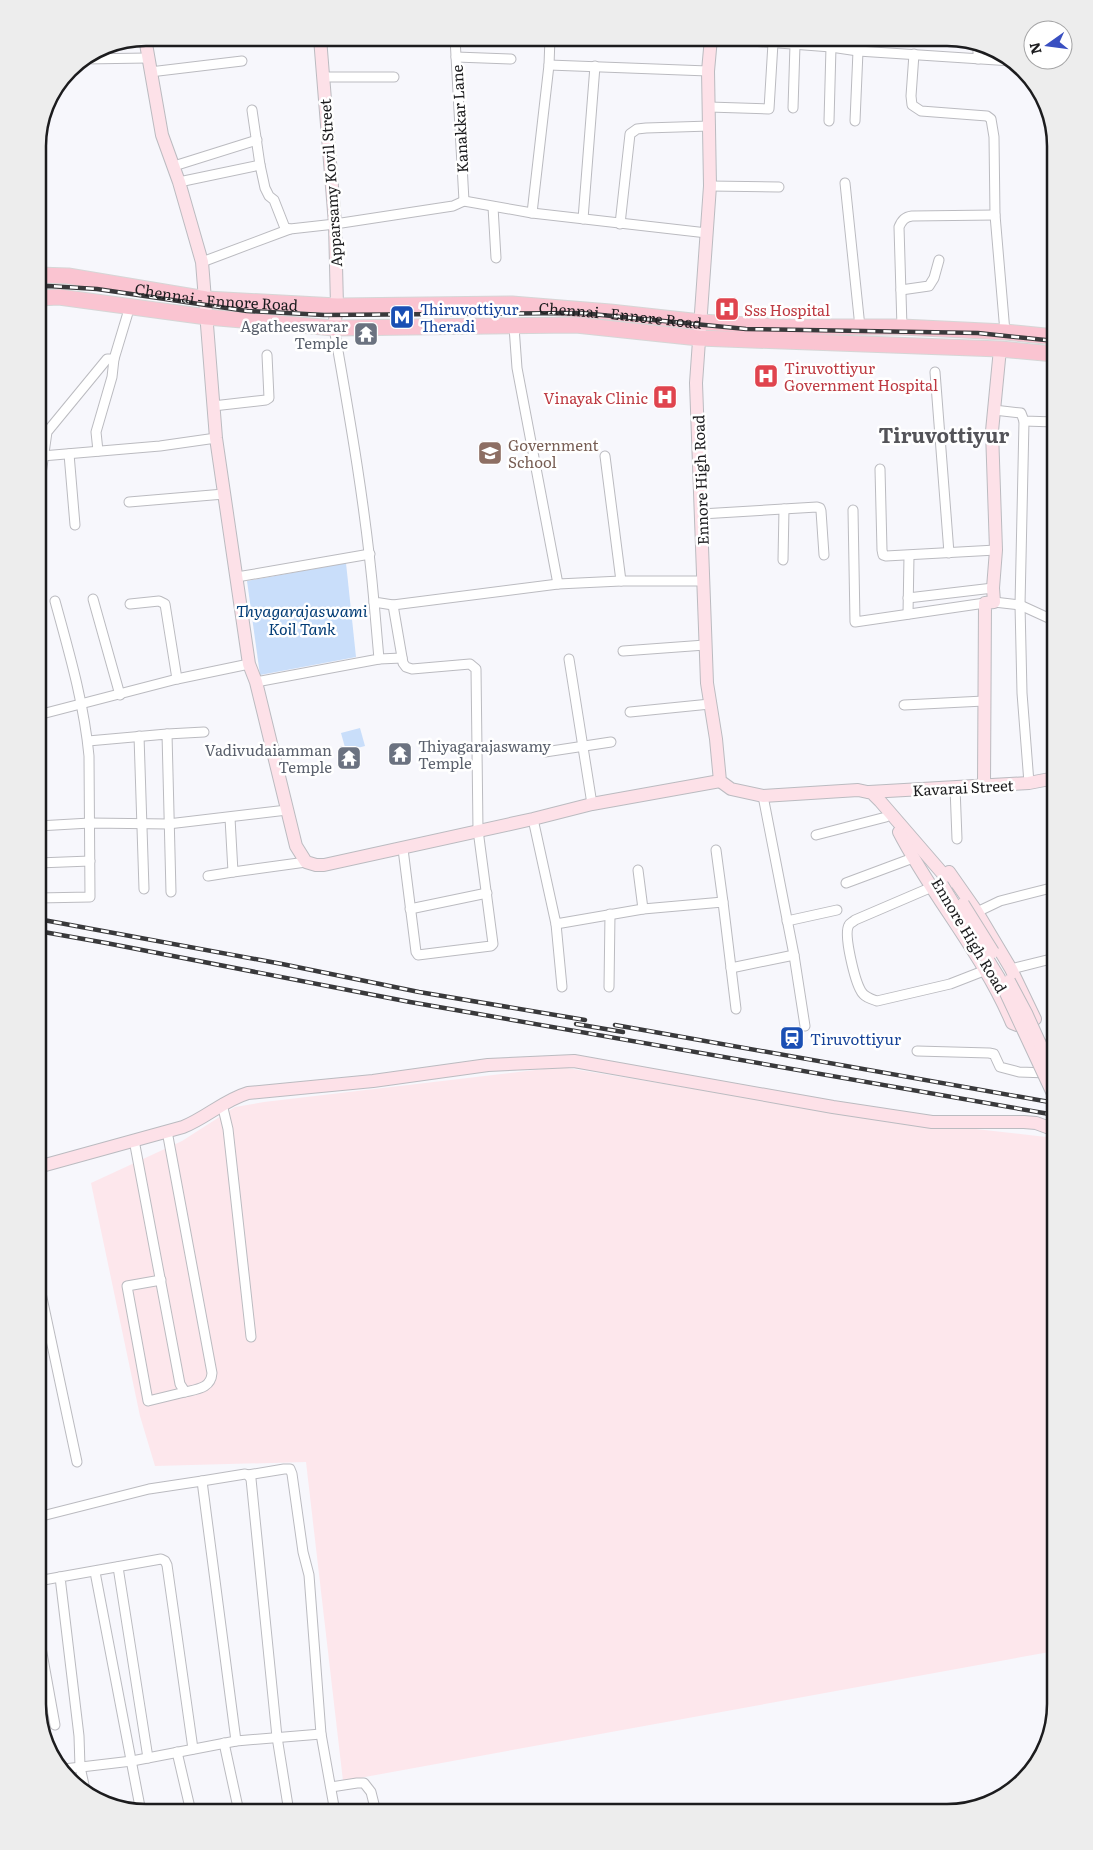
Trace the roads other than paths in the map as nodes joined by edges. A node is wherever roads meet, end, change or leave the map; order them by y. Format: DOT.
graph roads {
  1 [pos="146,46"];
  2 [pos="321,46"];
  3 [pos="455,46"];
  4 [pos="550,46"];
  5 [pos="710,46"];
  6 [pos="773,46"];
  7 [pos="795,46"];
  8 [pos="813,46"];
  9 [pos="831,47"];
  10 [pos="858,51"];
  11 [pos="978,52"];
  12 [pos="914,54"];
  13 [pos="456,57"];
  14 [pos="147,58"];
  15 [pos="98,59"];
  16 [pos="511,59"];
  17 [pos="978,59"];
  18 [pos="997,60"];
  19 [pos="242,61"];
  20 [pos="549,65"];
  21 [pos="595,66"];
  22 [pos="708,71"];
  23 [pos="150,72"];
  24 [pos="323,77"];
  25 [pos="394,77"];
  26 [pos="709,107"];
  27 [pos="793,108"];
  28 [pos="252,110"];
  29 [pos="829,121"];
  30 [pos="855,121"];
  31 [pos="710,126"];
  32 [pos="257,140"];
  33 [pos="260,165"];
  34 [pos="174,166"];
  35 [pos="179,182"];
  36 [pos="845,183"];
  37 [pos="710,186"];
  38 [pos="779,187"];
  39 [pos="464,201"];
  40 [pos="494,207"];
  41 [pos="532,213"];
  42 [pos="995,215"];
  43 [pos="582,219"];
  44 [pos="335,224"];
  45 [pos="620,224"];
  46 [pos="290,229"];
  47 [pos="707,233"];
  48 [pos="496,258"];
  49 [pos="939,260"];
  50 [pos="202,262"];
  51 [pos="46,275"];
  52 [pos="901,290"];
  53 [pos="46,298"];
  54 [pos="206,299"];
  55 [pos="130,306"];
  56 [pos="337,306"];
  57 [pos="207,317"];
  58 [pos="701,322"];
  59 [pos="514,326"];
  60 [pos="860,327"];
  61 [pos="334,328"];
  62 [pos="902,328"];
  63 [pos="1005,332"];
  64 [pos="1047,336"];
  65 [pos="699,338"];
  66 [pos="1000,349"];
  67 [pos="1047,353"];
  68 [pos="267,355"];
  69 [pos="114,359"];
  70 [pos="935,372"];
  71 [pos="213,406"];
  72 [pos="994,410"];
  73 [pos="1024,421"];
  74 [pos="1047,422"];
  75 [pos="46,437"];
  76 [pos="216,438"];
  77 [pos="98,451"];
  78 [pos="69,454"];
  79 [pos="46,456"];
  80 [pos="605,456"];
  81 [pos="880,469"];
  82 [pos="224,494"];
  83 [pos="130,502"];
  84 [pos="784,509"];
  85 [pos="853,510"];
  86 [pos="701,514"];
  87 [pos="75,525"];
  88 [pos="996,550"];
  89 [pos="949,553"];
  90 [pos="370,554"];
  91 [pos="824,555"];
  92 [pos="909,556"];
  93 [pos="784,560"];
  94 [pos="237,576"];
  95 [pos="621,581"];
  96 [pos="704,581"];
  97 [pos="558,584"];
  98 [pos="993,588"];
  99 [pos="908,598"];
  100 [pos="93,599"];
  101 [pos="54,601"];
  102 [pos="374,602"];
  103 [pos="989,603"];
  104 [pos="130,604"];
  105 [pos="393,605"];
  106 [pos="1020,605"];
  107 [pos="908,614"];
  108 [pos="1047,617"];
  109 [pos="705,645"];
  110 [pos="623,651"];
  111 [pos="402,658"];
  112 [pos="379,659"];
  113 [pos="570,659"];
  114 [pos="249,664"];
  115 [pos="178,679"];
  116 [pos="256,682"];
  117 [pos="120,695"];
  118 [pos="984,701"];
  119 [pos="82,704"];
  120 [pos="710,704"];
  121 [pos="904,705"];
  122 [pos="46,711"];
  123 [pos="630,712"];
  124 [pos="204,732"];
  125 [pos="167,734"];
  126 [pos="139,736"];
  127 [pos="88,741"];
  128 [pos="611,742"];
  129 [pos="583,746"];
  130 [pos="545,752"];
  131 [pos="1047,780"];
  132 [pos="720,781"];
  133 [pos="1029,783"];
  134 [pos="984,785"];
  135 [pos="955,786"];
  136 [pos="864,793"];
  137 [pos="763,796"];
  138 [pos="592,804"];
  139 [pos="287,810"];
  140 [pos="886,817"];
  141 [pos="230,818"];
  142 [pos="533,820"];
  143 [pos="90,823"];
  144 [pos="141,824"];
  145 [pos="168,824"];
  146 [pos="46,826"];
  147 [pos="478,830"];
  148 [pos="899,832"];
  149 [pos="816,835"];
  150 [pos="957,839"];
  151 [pos="403,849"];
  152 [pos="716,850"];
  153 [pos="917,853"];
  154 [pos="90,861"];
  155 [pos="46,862"];
  156 [pos="306,862"];
  157 [pos="638,870"];
  158 [pos="233,872"];
  159 [pos="208,876"];
  160 [pos="846,883"];
  161 [pos="941,885"];
  162 [pos="144,889"];
  163 [pos="1047,889"];
  164 [pos="171,892"];
  165 [pos="486,893"];
  166 [pos="46,898"];
  167 [pos="723,902"];
  168 [pos="410,909"];
  169 [pos="643,909"];
  170 [pos="837,910"];
  171 [pos="977,912"];
  172 [pos="610,914"];
  173 [pos="787,921"];
  174 [pos="556,924"];
  175 [pos="794,955"];
  176 [pos="1047,960"];
  177 [pos="731,968"];
  178 [pos="1012,969"];
  179 [pos="986,970"];
  180 [pos="562,987"];
  181 [pos="608,987"];
  182 [pos="736,1009"];
  183 [pos="1035,1020"];
  184 [pos="805,1026"];
  185 [pos="1047,1044"];
  186 [pos="917,1051"];
  187 [pos="1047,1058"];
  188 [pos="1047,1072"];
  189 [pos="1047,1079"];
  190 [pos="222,1104"];
  191 [pos="1047,1127"];
  192 [pos="167,1131"];
  193 [pos="134,1140"];
  194 [pos="46,1165"];
  195 [pos="161,1280"];
  196 [pos="46,1317"];
  197 [pos="251,1337"];
  198 [pos="185,1392"];
  199 [pos="77,1462"];
  200 [pos="248,1475"];
  201 [pos="202,1481"];
  202 [pos="46,1514"];
  203 [pos="118,1567"];
  204 [pos="95,1572"];
  205 [pos="60,1577"];
  206 [pos="46,1580"];
  207 [pos="46,1675"];
  208 [pos="55,1725"];
  209 [pos="321,1734"];
  210 [pos="277,1737"];
  211 [pos="236,1741"];
  212 [pos="224,1743"];
  213 [pos="193,1749"];
  214 [pos="177,1752"];
  215 [pos="148,1758"];
  216 [pos="132,1761"];
  217 [pos="80,1767"];
  218 [pos="70,1768"];
  219 [pos="83,1781"];
  220 [pos="331,1787"];
  221 [pos="140,1804"];
  222 [pos="189,1804"];
  223 [pos="237,1804"];
  224 [pos="289,1804"];
  225 [pos="334,1804"];
  226 [pos="374,1804"];
  1 -- 14 [label="street"];
  2 -- 24 [label="street, Apparsamy Kovil Street"];
  3 -- 13 [label="street, Kanakkar Lane"];
  4 -- 20 [label="street"];
  5 -- 22 [label="street, Ennore High Road"];
  6 -- 26 [label="street"];
  7 -- 27 [label="street"];
  8 -- 9 [label="street"];
  9 -- 10 [label="street"];
  9 -- 29 [label="street"];
  10 -- 12 [label="street"];
  10 -- 30 [label="street"];
  11 -- 17 [label="street"];
  12 -- 17 [label="street"];
  12 -- 42 [label="street"];
  13 -- 16 [label="street"];
  13 -- 39 [label="street, Kanakkar Lane"];
  14 -- 15 [label="street"];
  14 -- 23 [label="street"];
  17 -- 18 [label="street"];
  19 -- 23 [label="street"];
  20 -- 21 [label="street"];
  20 -- 41 [label="street"];
  21 -- 22 [label="street"];
  21 -- 43 [label="street"];
  22 -- 26 [label="street, Ennore High Road"];
  23 -- 34 [label="street"];
  24 -- 25 [label="street"];
  24 -- 44 [label="street, Apparsamy Kovil Street"];
  26 -- 31 [label="street, Ennore High Road"];
  28 -- 32 [label="street"];
  31 -- 37 [label="street, Ennore High Road"];
  31 -- 45 [label="street"];
  32 -- 33 [label="street"];
  32 -- 34 [label="street"];
  33 -- 35 [label="street"];
  33 -- 46 [label="street"];
  34 -- 35 [label="street"];
  35 -- 50 [label="street"];
  36 -- 60 [label="street"];
  37 -- 38 [label="street"];
  37 -- 47 [label="street, Ennore High Road"];
  39 -- 40 [label="street"];
  39 -- 44 [label="street"];
  40 -- 41 [label="street"];
  40 -- 48 [label="street"];
  41 -- 43 [label="street"];
  42 -- 52 [label="street"];
  42 -- 63 [label="street"];
  43 -- 45 [label="street"];
  44 -- 46 [label="street"];
  44 -- 56 [label="street, Apparsamy Kovil Street"];
  45 -- 47 [label="street"];
  46 -- 50 [label="street"];
  47 -- 58 [label="street, Ennore High Road"];
  49 -- 52 [label="street"];
  50 -- 54 [label="street"];
  51 -- 54 [label="main road, Chennai - Ennore Road"];
  52 -- 62 [label="street"];
  53 -- 55 [label="main road, Chennai - Ennore Road"];
  54 -- 56 [label="main road, Chennai - Ennore Road"];
  54 -- 57 [label="street"];
  55 -- 57 [label="main road, Chennai - Ennore Road"];
  55 -- 69 [label="street"];
  56 -- 58 [label="main road, Chennai - Ennore Road"];
  56 -- 61 [label="street, Apparsamy Kovil Street"];
  57 -- 61 [label="main road, Chennai - Ennore Road"];
  57 -- 71 [label="street"];
  58 -- 60 [label="main road, Chennai - Ennore Road"];
  58 -- 65 [label="street, Ennore High Road"];
  59 -- 61 [label="main road, Chennai - Ennore Road"];
  59 -- 65 [label="main road, Chennai - Ennore Road"];
  59 -- 97 [label="street"];
  60 -- 62 [label="main road, Chennai - Ennore Road"];
  61 -- 90 [label="street"];
  62 -- 63 [label="main road, Chennai - Ennore Road"];
  63 -- 64 [label="main road, Chennai - Ennore Road"];
  65 -- 66 [label="main road, Chennai - Ennore Road"];
  65 -- 86 [label="street, Ennore High Road"];
  66 -- 67 [label="main road, Chennai - Ennore Road"];
  66 -- 72 [label="street"];
  68 -- 71 [label="street"];
  69 -- 75 [label="street"];
  69 -- 77 [label="street"];
  70 -- 89 [label="street"];
  71 -- 76 [label="street"];
  72 -- 73 [label="street"];
  72 -- 88 [label="street"];
  73 -- 74 [label="street"];
  73 -- 106 [label="street"];
  76 -- 77 [label="street"];
  76 -- 82 [label="street"];
  77 -- 78 [label="street"];
  78 -- 79 [label="street"];
  78 -- 87 [label="street"];
  80 -- 95 [label="street"];
  81 -- 92 [label="street"];
  82 -- 83 [label="street"];
  82 -- 94 [label="street"];
  84 -- 86 [label="street"];
  84 -- 91 [label="street"];
  84 -- 93 [label="street"];
  85 -- 107 [label="street"];
  86 -- 96 [label="street, Ennore High Road"];
  88 -- 89 [label="street"];
  88 -- 98 [label="street"];
  89 -- 92 [label="street"];
  90 -- 94 [label="street"];
  90 -- 102 [label="street"];
  92 -- 99 [label="street"];
  94 -- 114 [label="street"];
  95 -- 96 [label="street"];
  95 -- 97 [label="street"];
  96 -- 109 [label="street, Ennore High Road"];
  97 -- 105 [label="street"];
  98 -- 99 [label="street"];
  98 -- 103 [label="street"];
  99 -- 107 [label="street"];
  100 -- 117 [label="street"];
  101 -- 119 [label="street"];
  102 -- 105 [label="street"];
  102 -- 112 [label="street"];
  103 -- 106 [label="street"];
  103 -- 107 [label="street"];
  103 -- 118 [label="street"];
  104 -- 115 [label="street"];
  105 -- 111 [label="street"];
  106 -- 108 [label="street"];
  106 -- 133 [label="street"];
  109 -- 110 [label="street"];
  109 -- 120 [label="street, Ennore High Road"];
  111 -- 112 [label="street"];
  111 -- 147 [label="street"];
  112 -- 116 [label="street"];
  113 -- 129 [label="street"];
  114 -- 115 [label="street"];
  114 -- 116 [label="street"];
  115 -- 117 [label="street"];
  116 -- 139 [label="street"];
  117 -- 119 [label="street"];
  118 -- 121 [label="street"];
  118 -- 134 [label="street"];
  119 -- 122 [label="street"];
  119 -- 127 [label="street"];
  120 -- 123 [label="street"];
  120 -- 132 [label="street, Ennore High Road"];
  124 -- 125 [label="street"];
  125 -- 126 [label="street"];
  125 -- 145 [label="street"];
  126 -- 127 [label="street"];
  126 -- 144 [label="street"];
  127 -- 143 [label="street"];
  128 -- 129 [label="street"];
  129 -- 130 [label="street"];
  129 -- 138 [label="street"];
  131 -- 133 [label="street, Kavarai Street"];
  132 -- 137 [label="street"];
  132 -- 138 [label="street"];
  133 -- 134 [label="street, Kavarai Street"];
  134 -- 135 [label="street, Kavarai Street"];
  135 -- 136 [label="street, Kavarai Street"];
  135 -- 150 [label="street"];
  136 -- 137 [label="street"];
  136 -- 140 [label="street, Ennore High Road"];
  136 -- 153 [label="street, Ennore High Road"];
  137 -- 173 [label="street"];
  138 -- 142 [label="street"];
  139 -- 141 [label="street"];
  139 -- 156 [label="street"];
  140 -- 148 [label="street, Ennore High Road"];
  140 -- 149 [label="street"];
  141 -- 145 [label="street"];
  141 -- 158 [label="street"];
  142 -- 147 [label="street"];
  142 -- 174 [label="street"];
  143 -- 144 [label="street"];
  143 -- 146 [label="street"];
  143 -- 154 [label="street"];
  144 -- 145 [label="street"];
  144 -- 162 [label="street"];
  145 -- 164 [label="street"];
  147 -- 151 [label="street"];
  147 -- 165 [label="street"];
  148 -- 153 [label="street"];
  148 -- 161 [label="street, Ennore High Road"];
  151 -- 156 [label="street"];
  151 -- 168 [label="street"];
  152 -- 167 [label="street"];
  153 -- 160 [label="street"];
  153 -- 161 [label="street, Ennore High Road"];
  153 -- 161 [label="street"];
  153 -- 171 [label="street"];
  154 -- 155 [label="street"];
  154 -- 166 [label="street"];
  156 -- 158 [label="street"];
  157 -- 169 [label="street"];
  158 -- 159 [label="street"];
  161 -- 179 [label="street"];
  161 -- 179 [label="street"];
  161 -- 187 [label="street, Ennore High Road, bridge"];
  161 -- 189 [label="street, Ennore High Road, bridge"];
  163 -- 171 [label="street"];
  165 -- 168 [label="street"];
  165 -- 168 [label="street"];
  167 -- 169 [label="street"];
  167 -- 177 [label="street"];
  169 -- 172 [label="street"];
  170 -- 173 [label="street"];
  171 -- 178 [label="street"];
  172 -- 174 [label="street"];
  172 -- 181 [label="street"];
  173 -- 175 [label="street"];
  174 -- 180 [label="street"];
  175 -- 177 [label="street"];
  175 -- 184 [label="street"];
  176 -- 178 [label="street"];
  177 -- 182 [label="street"];
  178 -- 183 [label="street"];
  179 -- 183 [label="street"];
  183 -- 185 [label="street"];
  186 -- 188 [label="street"];
  190 -- 191 [label="street"];
  190 -- 192 [label="street"];
  190 -- 197 [label="street"];
  192 -- 193 [label="street"];
  192 -- 198 [label="street"];
  193 -- 194 [label="street"];
  193 -- 195 [label="street"];
  195 -- 198 [label="street"];
  195 -- 198 [label="street"];
  196 -- 199 [label="street"];
  200 -- 201 [label="street"];
  200 -- 209 [label="street"];
  200 -- 210 [label="street"];
  201 -- 202 [label="street"];
  201 -- 211 [label="street"];
  203 -- 204 [label="street"];
  203 -- 213 [label="street"];
  203 -- 215 [label="street"];
  204 -- 205 [label="street"];
  204 -- 216 [label="street"];
  205 -- 206 [label="street"];
  205 -- 217 [label="street"];
  207 -- 208 [label="street"];
  209 -- 210 [label="street"];
  209 -- 220 [label="street"];
  210 -- 211 [label="street"];
  210 -- 224 [label="street"];
  211 -- 212 [label="street"];
  212 -- 213 [label="street"];
  212 -- 223 [label="street"];
  213 -- 214 [label="street"];
  214 -- 215 [label="street"];
  214 -- 222 [label="street"];
  215 -- 216 [label="street"];
  216 -- 217 [label="street"];
  216 -- 221 [label="street"];
  217 -- 218 [label="street"];
  217 -- 219 [label="street"];
  220 -- 225 [label="street"];
  220 -- 226 [label="street"];
}
